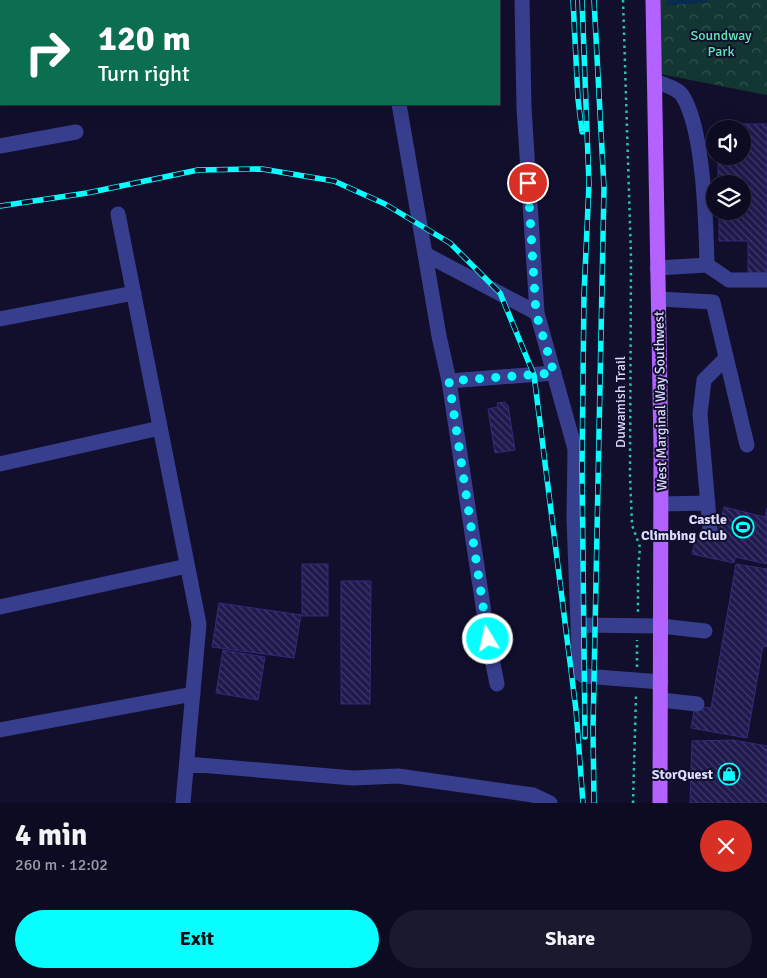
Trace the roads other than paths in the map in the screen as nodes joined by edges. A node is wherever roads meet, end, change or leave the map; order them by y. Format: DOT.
graph roads {
  1 [pos="522,0"];
  2 [pos="653,0"];
  3 [pos="655,81"];
  4 [pos="399,105"];
  5 [pos="76,132"];
  6 [pos="0,146"];
  7 [pos="118,214"];
  8 [pos="425,254"];
  9 [pos="707,265"];
  10 [pos="657,268"];
  11 [pos="767,280"];
  12 [pos="134,293"];
  13 [pos="659,298"];
  14 [pos="536,313"];
  15 [pos="0,319"];
  16 [pos="726,358"];
  17 [pos="554,373"];
  18 [pos="449,381"];
  19 [pos="160,428"];
  20 [pos="747,445"];
  21 [pos="0,464"];
  22 [pos="708,503"];
  23 [pos="661,504"];
  24 [pos="710,530"];
  25 [pos="187,566"];
  26 [pos="0,607"];
  27 [pos="578,624"];
  28 [pos="661,626"];
  29 [pos="705,631"];
  30 [pos="661,682"];
  31 [pos="497,684"];
  32 [pos="193,694"];
  33 [pos="661,700"];
  34 [pos="697,704"];
  35 [pos="0,730"];
  36 [pos="187,764"];
  37 [pos="183,803"];
  38 [pos="550,803"];
  39 [pos="660,803"];
  1 -- 14 [label="lane"];
  2 -- 3 [label="main road, West Marginal Way Southwest"];
  3 -- 9 [label="lane"];
  3 -- 10 [label="main road, West Marginal Way Southwest"];
  4 -- 8 [label="lane"];
  5 -- 6 [label="lane"];
  7 -- 12 [label="lane"];
  8 -- 14 [label="lane"];
  8 -- 18 [label="lane"];
  9 -- 10 [label="lane"];
  9 -- 11 [label="lane"];
  10 -- 13 [label="main road, West Marginal Way Southwest"];
  12 -- 15 [label="lane"];
  12 -- 19 [label="lane"];
  13 -- 16 [label="lane"];
  13 -- 23 [label="main road, West Marginal Way Southwest"];
  14 -- 17 [label="lane"];
  16 -- 20 [label="lane"];
  16 -- 22 [label="lane"];
  17 -- 18 [label="lane"];
  17 -- 27 [label="lane"];
  18 -- 31 [label="lane"];
  19 -- 21 [label="lane"];
  19 -- 25 [label="lane"];
  22 -- 23 [label="lane"];
  22 -- 24 [label="lane"];
  23 -- 28 [label="main road, West Marginal Way Southwest"];
  25 -- 26 [label="lane"];
  25 -- 32 [label="lane"];
  27 -- 28 [label="lane"];
  27 -- 30 [label="lane"];
  28 -- 29 [label="lane"];
  28 -- 30 [label="main road, West Marginal Way Southwest"];
  30 -- 33 [label="main road, West Marginal Way Southwest"];
  32 -- 35 [label="lane"];
  32 -- 36 [label="lane"];
  33 -- 34 [label="lane"];
  33 -- 39 [label="main road, West Marginal Way Southwest"];
  36 -- 37 [label="lane"];
  36 -- 38 [label="lane"];
}
